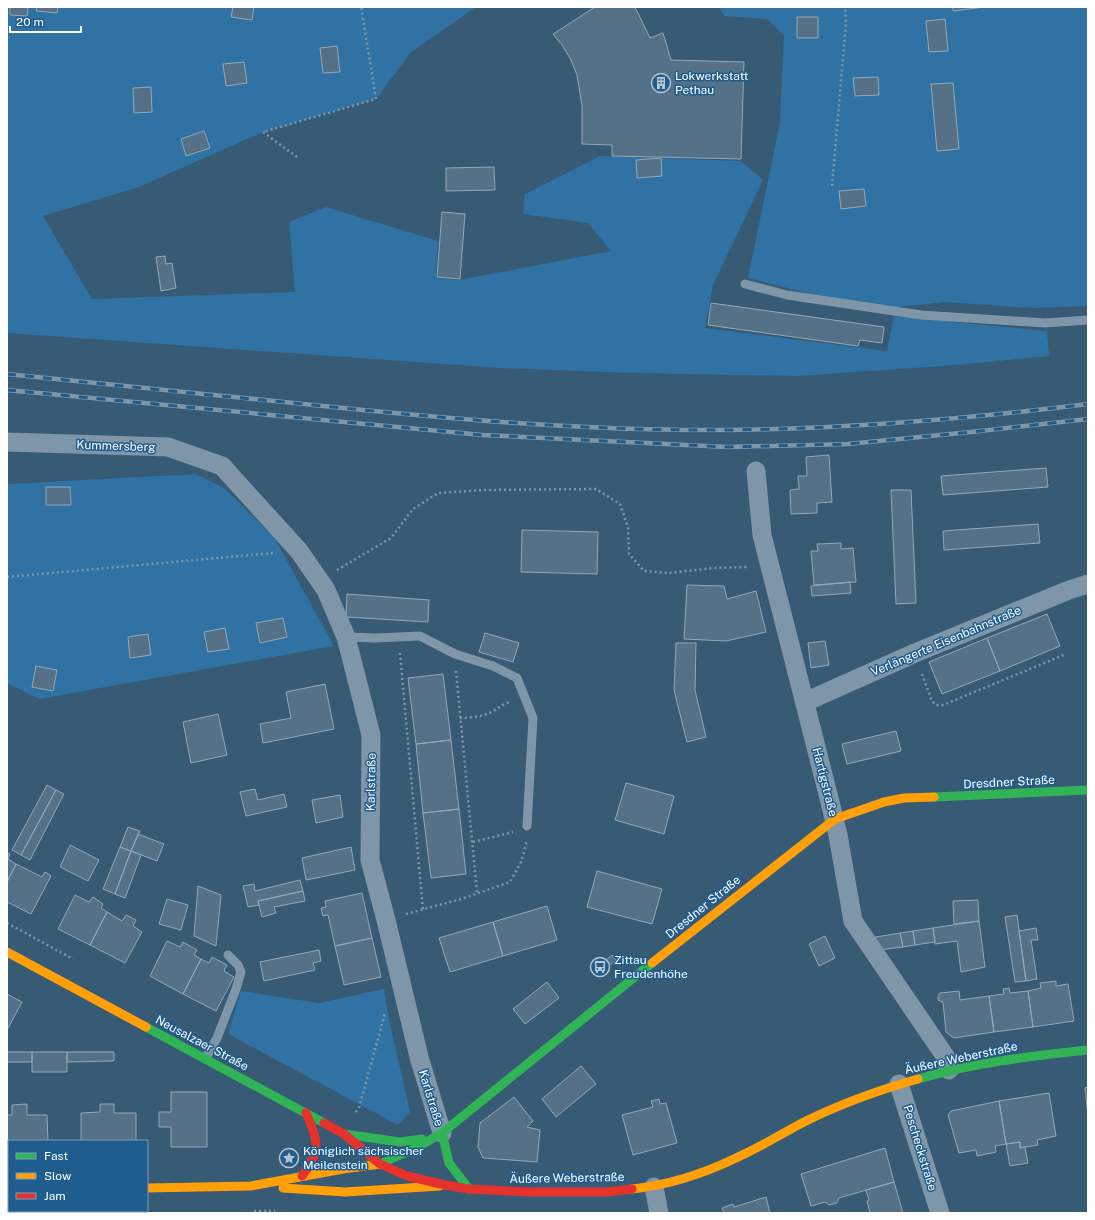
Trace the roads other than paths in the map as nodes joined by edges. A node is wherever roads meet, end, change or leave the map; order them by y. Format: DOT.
graph roads {
  1 [pos="745,284"];
  2 [pos="1088,320"];
  3 [pos="7,442"];
  4 [pos="222,466"];
  5 [pos="756,471"];
  6 [pos="1088,584"];
  7 [pos="346,637"];
  8 [pos="805,702"];
  9 [pos="1088,790"];
  10 [pos="834,819"];
  11 [pos="527,826"];
  12 [pos="7,952"];
  13 [pos="228,956"];
  14 [pos="1088,1050"];
  15 [pos="205,1058"];
  16 [pos="949,1070"];
  17 [pos="899,1084"];
  18 [pos="306,1112"];
  19 [pos="442,1133"];
  20 [pos="344,1134"];
  21 [pos="380,1164"];
  22 [pos="302,1176"];
  23 [pos="445,1185"];
  24 [pos="251,1186"];
  25 [pos="654,1187"];
  26 [pos="148,1188"];
  27 [pos="469,1189"];
  28 [pos="659,1213"];
  29 [pos="940,1213"];
  1 -- 2 [label="lane"];
  3 -- 4 [label="street, Kummersberg"];
  4 -- 7 [label="street, Karlstraße"];
  5 -- 8 [label="street, Hartigstraße"];
  6 -- 8 [label="street, Verlängerte Eisenbahnstraße"];
  7 -- 11 [label="lane"];
  7 -- 19 [label="street, Karlstraße"];
  8 -- 10 [label="street, Hartigstraße"];
  9 -- 10 [label="main road, Dresdner Straße"];
  10 -- 16 [label="street, Hartigstraße"];
  10 -- 19 [label="main road, Dresdner Straße"];
  12 -- 15 [label="main road, Neusalzaer Straße"];
  13 -- 15 [label="lane"];
  14 -- 16 [label="main road, Äußere Weberstraße"];
  15 -- 18 [label="main road, Neusalzaer Straße"];
  16 -- 17 [label="main road, Äußere Weberstraße"];
  17 -- 25 [label="main road, Äußere Weberstraße"];
  17 -- 29 [label="street, Pescheckstraße"];
  18 -- 20 [label="main road, Neusalzaer Straße"];
  18 -- 22 [label="main road"];
  19 -- 20 [label="main road"];
  19 -- 21 [label="main road, Dresdner Straße"];
  19 -- 27 [label="main road"];
  20 -- 21 [label="main road, Neusalzaer Straße"];
  21 -- 22 [label="main road"];
  21 -- 23 [label="main road, Äußere Weberstraße"];
  22 -- 24 [label="main road"];
  23 -- 24 [label="main road"];
  23 -- 27 [label="main road, Äußere Weberstraße"];
  24 -- 26 [label="main road"];
  25 -- 27 [label="main road, Äußere Weberstraße"];
  25 -- 28 [label="street"];
}
